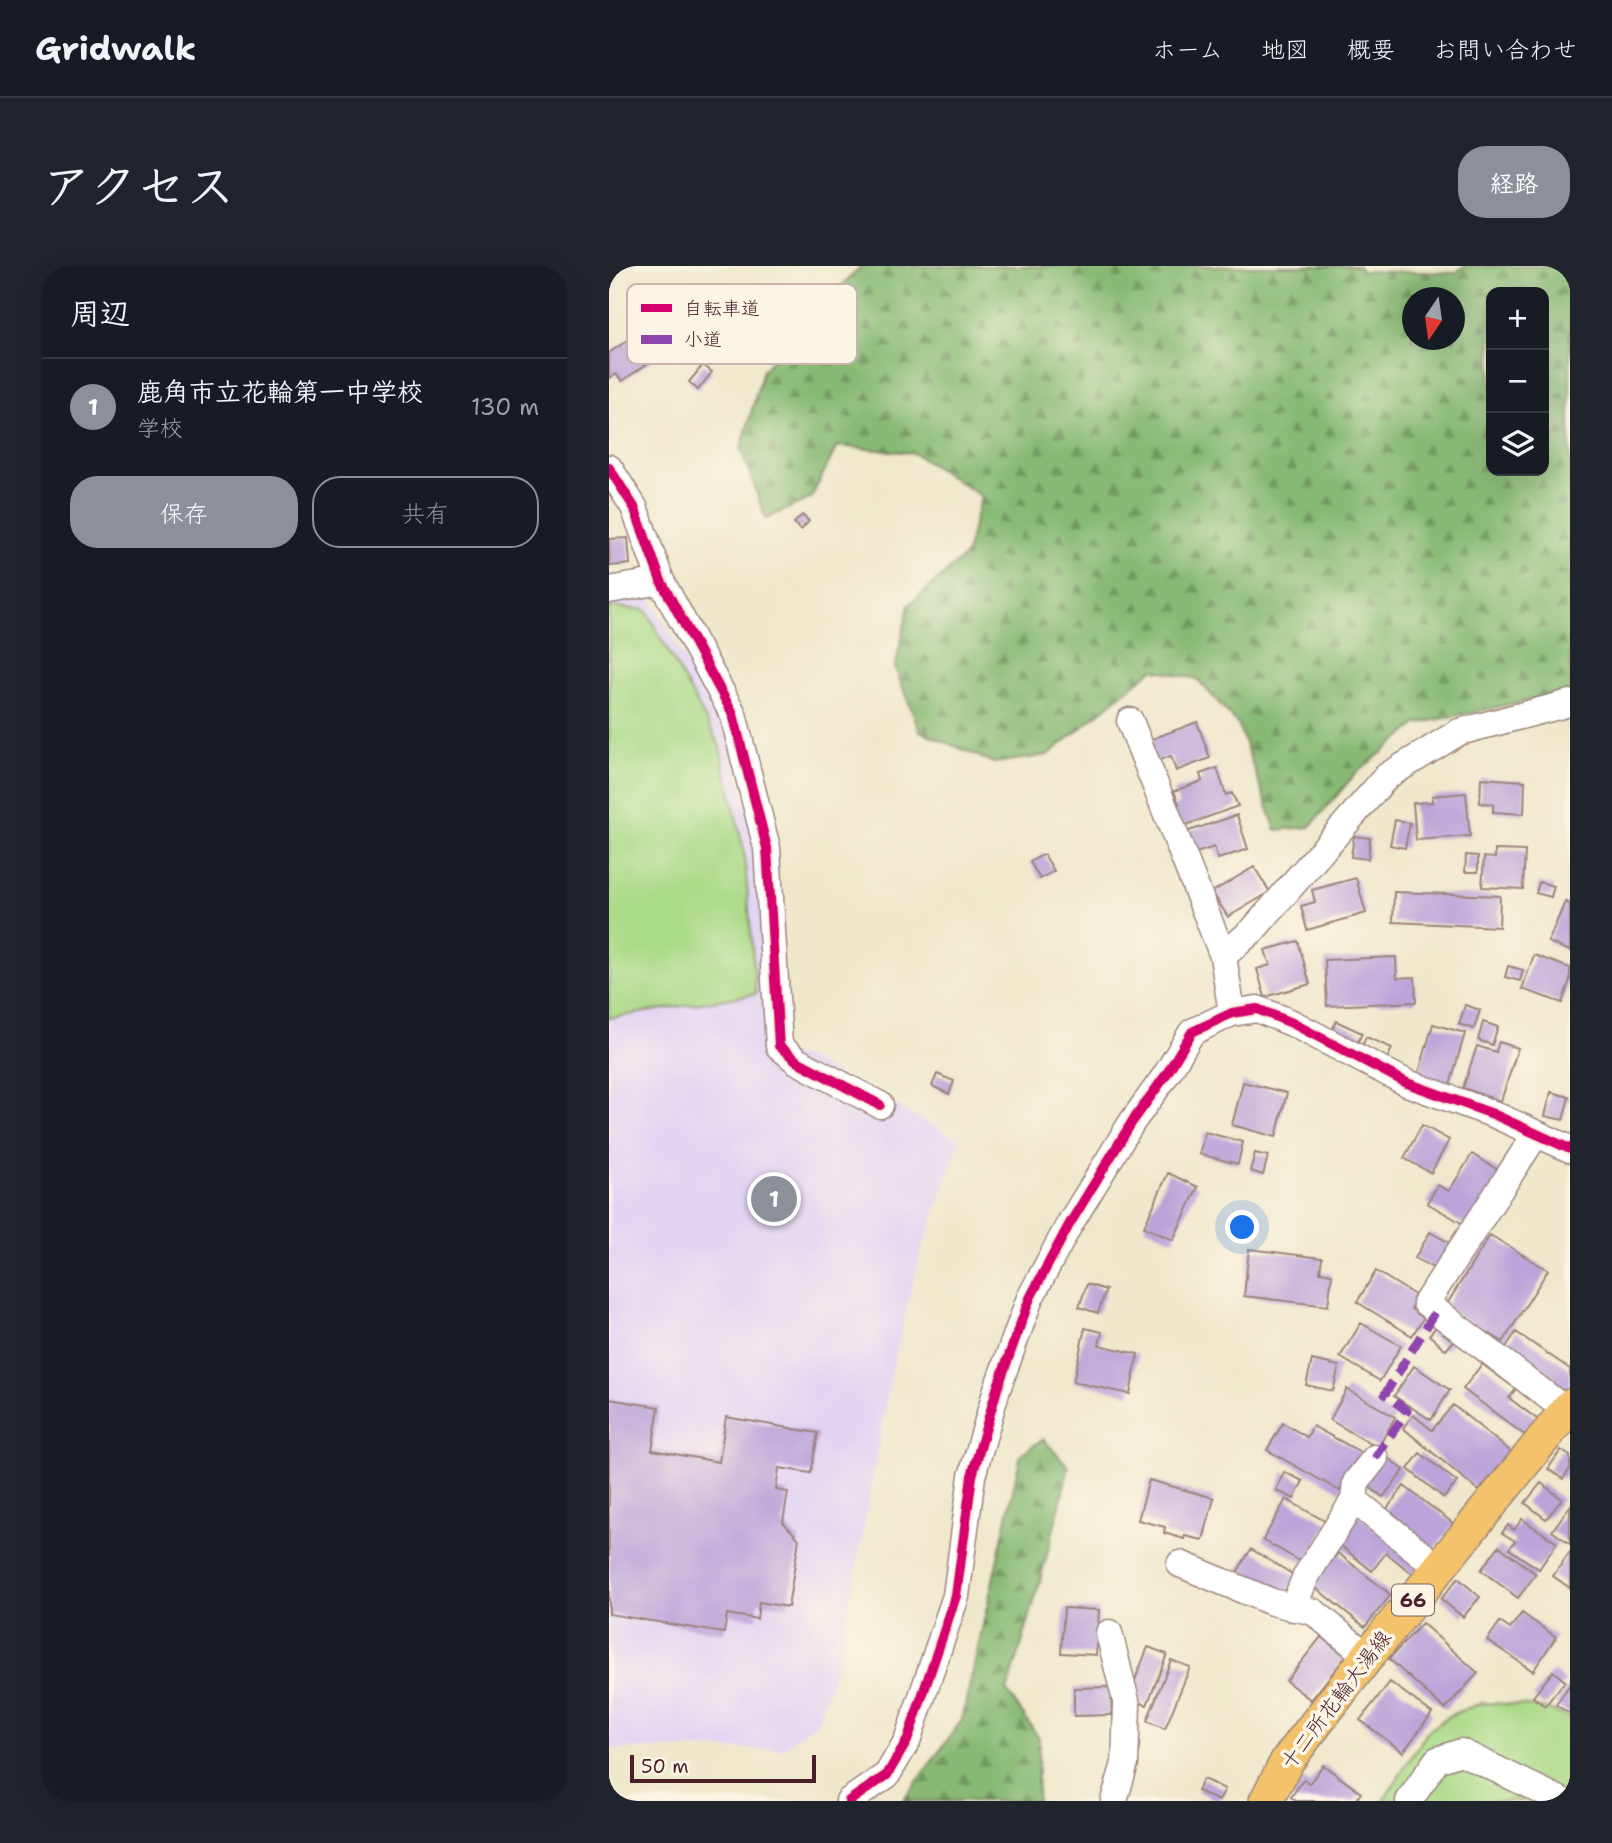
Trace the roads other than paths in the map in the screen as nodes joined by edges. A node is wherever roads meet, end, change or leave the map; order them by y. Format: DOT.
graph roads {
  1 [pos="609,468"];
  2 [pos="661,581"];
  3 [pos="609,590"];
  4 [pos="1570,703"];
  5 [pos="1130,721"];
  6 [pos="1223,956"];
  7 [pos="1232,1013"];
  8 [pos="880,1105"];
  9 [pos="1536,1133"];
  10 [pos="1570,1149"];
  11 [pos="1568,1409"];
  12 [pos="1375,1458"];
  13 [pos="1354,1500"];
  14 [pos="1180,1564"];
  15 [pos="1439,1568"];
  16 [pos="1293,1608"];
  17 [pos="1108,1633"];
  18 [pos="1367,1656"];
  19 [pos="849,1801"];
  20 [pos="1114,1801"];
  21 [pos="1266,1801"];
  22 [pos="1409,1801"];
  23 [pos="1562,1801"];
  1 -- 2 [label="street"];
  2 -- 3 [label="street"];
  2 -- 8 [label="street"];
  4 -- 6 [label="street"];
  5 -- 6 [label="street"];
  6 -- 7 [label="street"];
  7 -- 9 [label="street"];
  7 -- 19 [label="street"];
  9 -- 10 [label="street"];
  9 -- 11 [label="street"];
  11 -- 15 [label="main road, 十二所花輪大湯線 / 66"];
  12 -- 13 [label="street"];
  13 -- 15 [label="street"];
  13 -- 16 [label="street"];
  14 -- 16 [label="street"];
  15 -- 18 [label="main road, 十二所花輪大湯線 / 66"];
  16 -- 18 [label="street"];
  17 -- 20 [label="street"];
  18 -- 21 [label="main road, 十二所花輪大湯線 / 66"];
  22 -- 23 [label="street"];
}
